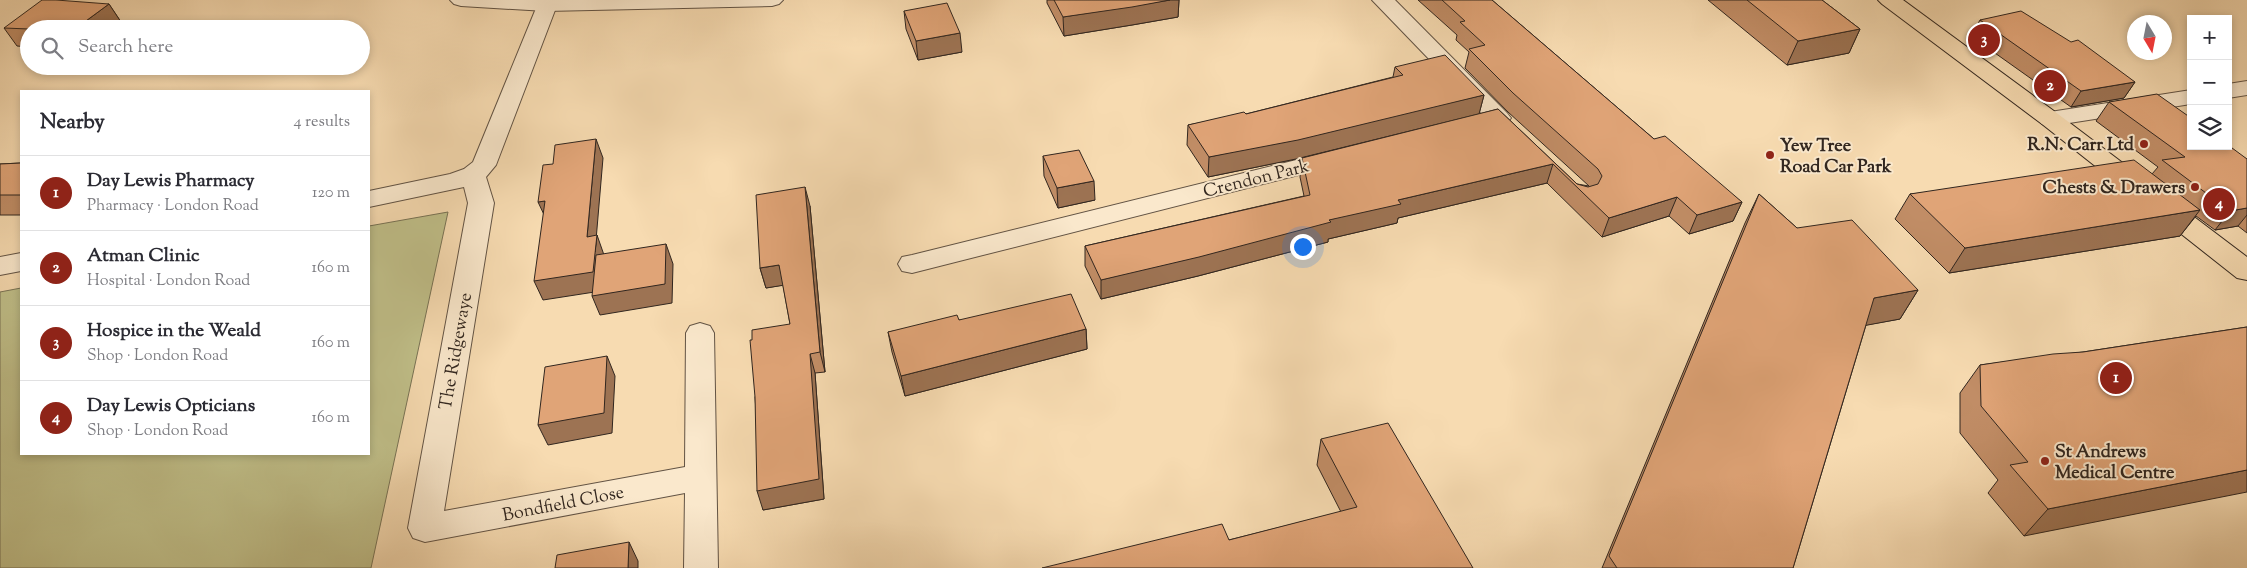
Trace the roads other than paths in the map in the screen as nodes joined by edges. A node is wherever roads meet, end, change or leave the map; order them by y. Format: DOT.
graph roads {
  1 [pos="461,0"];
  2 [pos="772,0"];
  3 [pos="1383,0"];
  4 [pos="1889,0"];
  5 [pos="546,5"];
  6 [pos="2247,88"];
  7 [pos="2232,90"];
  8 [pos="2187,98"];
  9 [pos="2050,119"];
  10 [pos="1450,130"];
  11 [pos="1354,154"];
  12 [pos="473,175"];
  13 [pos="370,199"];
  14 [pos="20,262"];
  15 [pos="912,264"];
  16 [pos="0,266"];
  17 [pos="2247,271"];
  18 [pos="700,333"];
  19 [pos="700,477"];
  20 [pos="425,528"];
  21 [pos="701,568"];
  1 -- 5 [label="street"];
  2 -- 5 [label="street"];
  3 -- 10 [label="street"];
  4 -- 9 [label="highway"];
  5 -- 12 [label="street"];
  6 -- 7 [label="street"];
  8 -- 9 [label="street"];
  9 -- 17 [label="highway"];
  11 -- 15 [label="street, Crendon Park"];
  12 -- 13 [label="street"];
  12 -- 20 [label="street, The Ridgewaye"];
  14 -- 16 [label="street"];
  18 -- 19 [label="street"];
  19 -- 20 [label="street, Bondfield Close"];
  19 -- 21 [label="street"];
}
